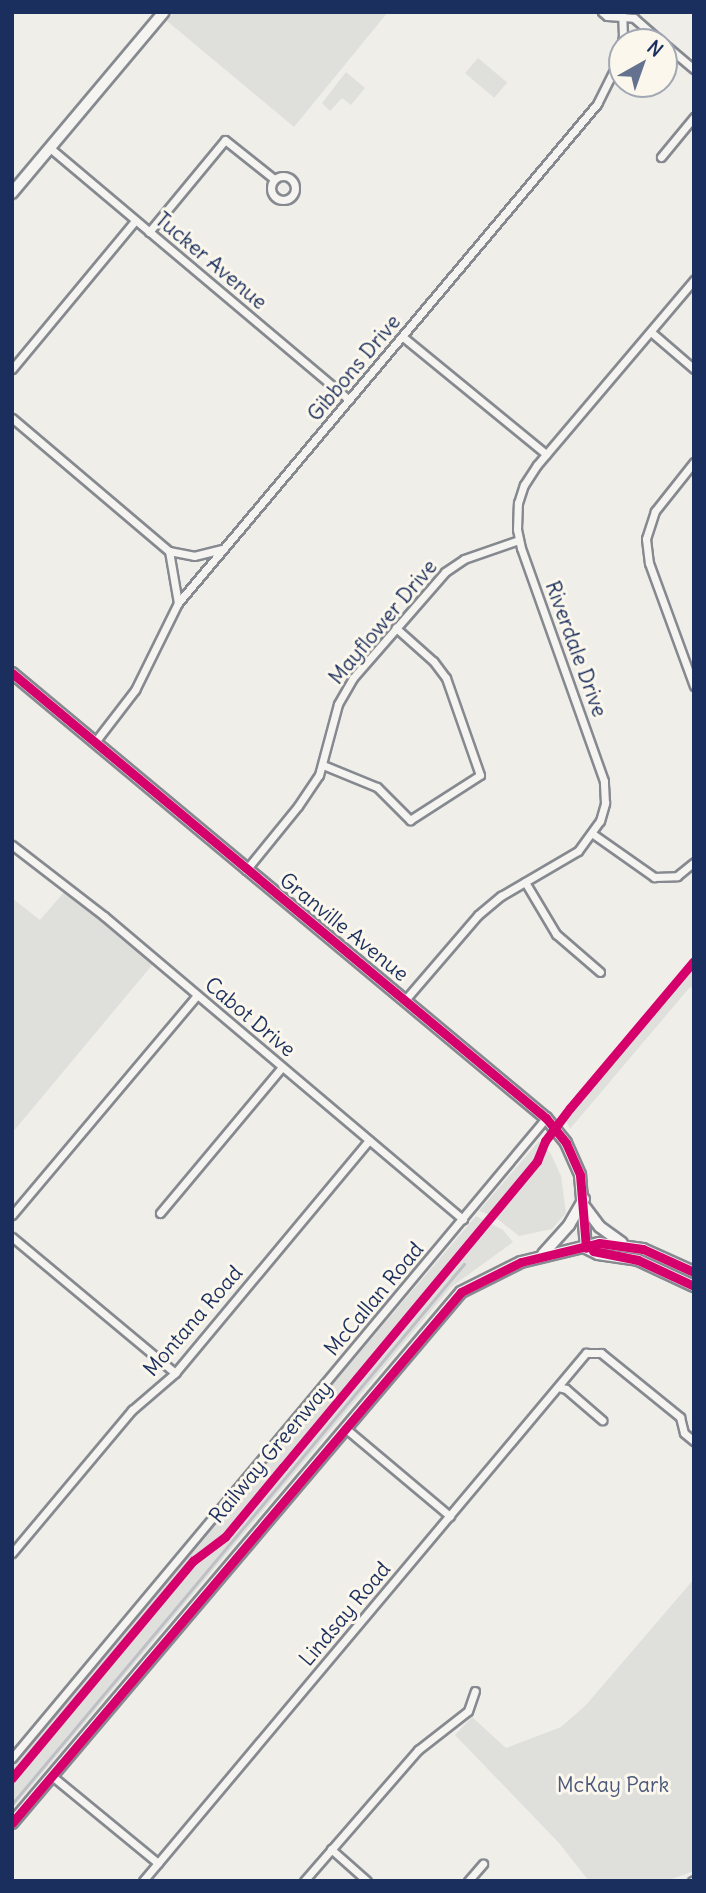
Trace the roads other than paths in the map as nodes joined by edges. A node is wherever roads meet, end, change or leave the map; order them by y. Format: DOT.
graph roads {
  1 [pos="164,12"];
  2 [pos="602,12"];
  3 [pos="622,14"];
  4 [pos="646,28"];
  5 [pos="678,56"];
  6 [pos="694,69"];
  7 [pos="694,117"];
  8 [pos="50,148"];
  9 [pos="660,157"];
  10 [pos="274,179"];
  11 [pos="12,193"];
  12 [pos="135,220"];
  13 [pos="149,232"];
  14 [pos="694,280"];
  15 [pos="650,332"];
  16 [pos="403,337"];
  17 [pos="12,369"];
  18 [pos="694,369"];
  19 [pos="349,400"];
  20 [pos="12,418"];
  21 [pos="546,454"];
  22 [pos="694,462"];
  23 [pos="519,540"];
  24 [pos="227,547"];
  25 [pos="169,551"];
  26 [pos="178,603"];
  27 [pos="396,628"];
  28 [pos="12,673"];
  29 [pos="694,686"];
  30 [pos="96,742"];
  31 [pos="323,765"];
  32 [pos="593,834"];
  33 [pos="12,845"];
  34 [pos="694,862"];
  35 [pos="246,870"];
  36 [pos="525,881"];
  37 [pos="600,972"];
  38 [pos="197,995"];
  39 [pos="405,1000"];
  40 [pos="282,1067"];
  41 [pos="546,1118"];
  42 [pos="369,1140"];
  43 [pos="584,1202"];
  44 [pos="160,1213"];
  45 [pos="12,1215"];
  46 [pos="463,1219"];
  47 [pos="12,1237"];
  48 [pos="625,1245"];
  49 [pos="586,1248"];
  50 [pos="543,1254"];
  51 [pos="694,1272"];
  52 [pos="694,1286"];
  53 [pos="176,1373"];
  54 [pos="558,1387"];
  55 [pos="603,1420"];
  56 [pos="345,1428"];
  57 [pos="694,1441"];
  58 [pos="450,1516"];
  59 [pos="12,1553"];
  60 [pos="475,1691"];
  61 [pos="12,1758"];
  62 [pos="52,1776"];
  63 [pos="12,1824"];
  64 [pos="331,1849"];
  65 [pos="158,1863"];
  66 [pos="483,1864"];
  67 [pos="143,1881"];
  68 [pos="304,1881"];
  69 [pos="367,1881"];
  70 [pos="468,1881"];
  1 -- 8 [label="main road"];
  2 -- 3 [label="street"];
  3 -- 4 [label="street"];
  3 -- 16 [label="street, Gibbons Drive"];
  5 -- 6 [label="street"];
  7 -- 9 [label="street"];
  8 -- 11 [label="main road"];
  8 -- 12 [label="street, Tucker Avenue"];
  10 -- 13 [label="street"];
  12 -- 13 [label="street, Tucker Avenue"];
  12 -- 17 [label="street"];
  13 -- 19 [label="street, Tucker Avenue"];
  14 -- 15 [label="street, Riverdale Drive"];
  15 -- 18 [label="street"];
  15 -- 21 [label="street, Riverdale Drive"];
  16 -- 19 [label="street, Gibbons Drive"];
  16 -- 21 [label="street"];
  19 -- 24 [label="street, Gibbons Drive"];
  20 -- 25 [label="street"];
  21 -- 23 [label="street, Riverdale Drive"];
  22 -- 29 [label="street"];
  23 -- 27 [label="street, Mayflower Drive"];
  23 -- 32 [label="street, Riverdale Drive"];
  24 -- 25 [label="street"];
  24 -- 26 [label="street, Gibbons Drive"];
  25 -- 26 [label="street"];
  26 -- 30 [label="street, Gibbons Drive"];
  27 -- 31 [label="street, Mayflower Drive"];
  27 -- 31 [label="street"];
  28 -- 30 [label="main road, Granville Avenue"];
  30 -- 35 [label="main road, Granville Avenue"];
  31 -- 35 [label="street, Mayflower Drive"];
  32 -- 34 [label="street"];
  32 -- 36 [label="street"];
  33 -- 38 [label="street, Cabot Drive"];
  35 -- 39 [label="main road, Granville Avenue"];
  36 -- 37 [label="street"];
  36 -- 39 [label="street"];
  38 -- 40 [label="street, Cabot Drive"];
  38 -- 45 [label="street"];
  39 -- 41 [label="main road, Granville Avenue"];
  40 -- 42 [label="street, Cabot Drive"];
  40 -- 44 [label="street"];
  41 -- 43 [label="main road, Granville Avenue"];
  41 -- 46 [label="street, McCallan Road"];
  42 -- 46 [label="street, Cabot Drive"];
  42 -- 53 [label="street, Montana Road"];
  43 -- 48 [label="main road"];
  43 -- 49 [label="main road, Granville Avenue"];
  43 -- 50 [label="main road"];
  46 -- 61 [label="street, McCallan Road"];
  47 -- 53 [label="street"];
  48 -- 49 [label="main road"];
  48 -- 51 [label="main road"];
  49 -- 50 [label="main road"];
  49 -- 52 [label="main road"];
  50 -- 56 [label="main road"];
  53 -- 59 [label="street, Montana Road"];
  54 -- 55 [label="street"];
  54 -- 57 [label="street, Lindsay Road"];
  54 -- 58 [label="street, Lindsay Road"];
  56 -- 58 [label="street"];
  56 -- 62 [label="main road"];
  58 -- 65 [label="street, Lindsay Road"];
  60 -- 64 [label="street"];
  62 -- 63 [label="main road"];
  62 -- 65 [label="street"];
  64 -- 68 [label="street"];
  64 -- 69 [label="street"];
  65 -- 67 [label="street, Lindsay Road"];
  66 -- 70 [label="street"];
}
